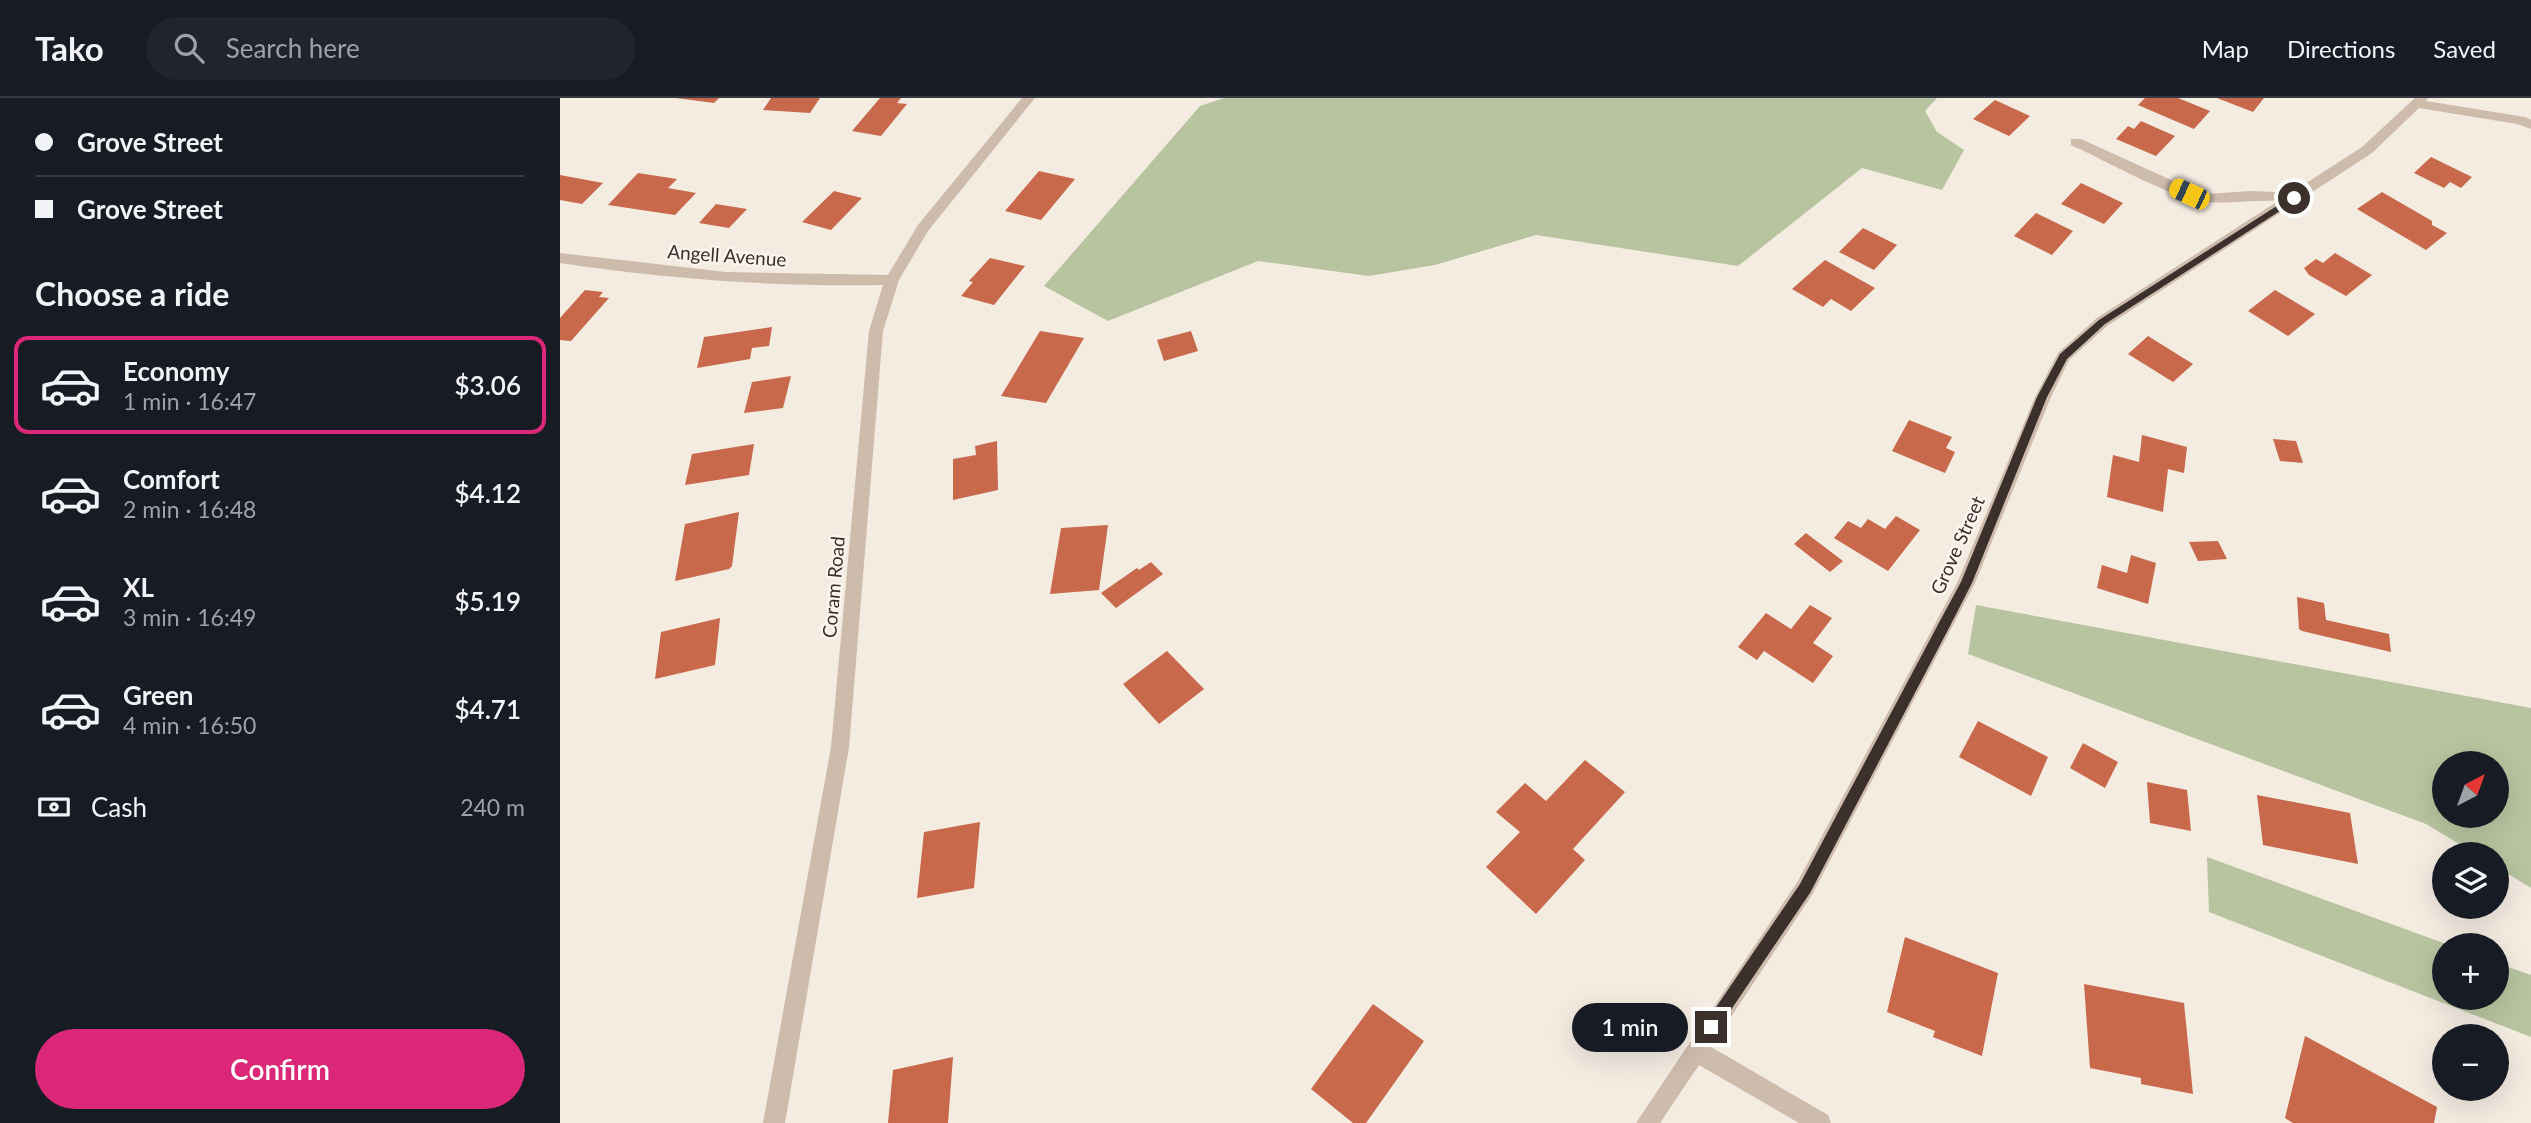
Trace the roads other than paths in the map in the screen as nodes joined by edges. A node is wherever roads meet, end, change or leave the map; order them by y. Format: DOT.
graph roads {
  1 [pos="1029,98"];
  2 [pos="2420,101"];
  3 [pos="2531,125"];
  4 [pos="2076,142"];
  5 [pos="2294,198"];
  6 [pos="560,258"];
  7 [pos="892,280"];
  8 [pos="1695,1050"];
  9 [pos="774,1123"];
  10 [pos="1647,1123"];
  11 [pos="1820,1123"];
  1 -- 7 [label="street, Coram Road"];
  2 -- 3 [label="street"];
  2 -- 5 [label="street, Grove Street"];
  4 -- 5 [label="street"];
  5 -- 8 [label="street, Grove Street"];
  6 -- 7 [label="street, Angell Avenue"];
  7 -- 9 [label="street, Coram Road"];
  8 -- 10 [label="street, Grove Street"];
  8 -- 11 [label="street"];
}
